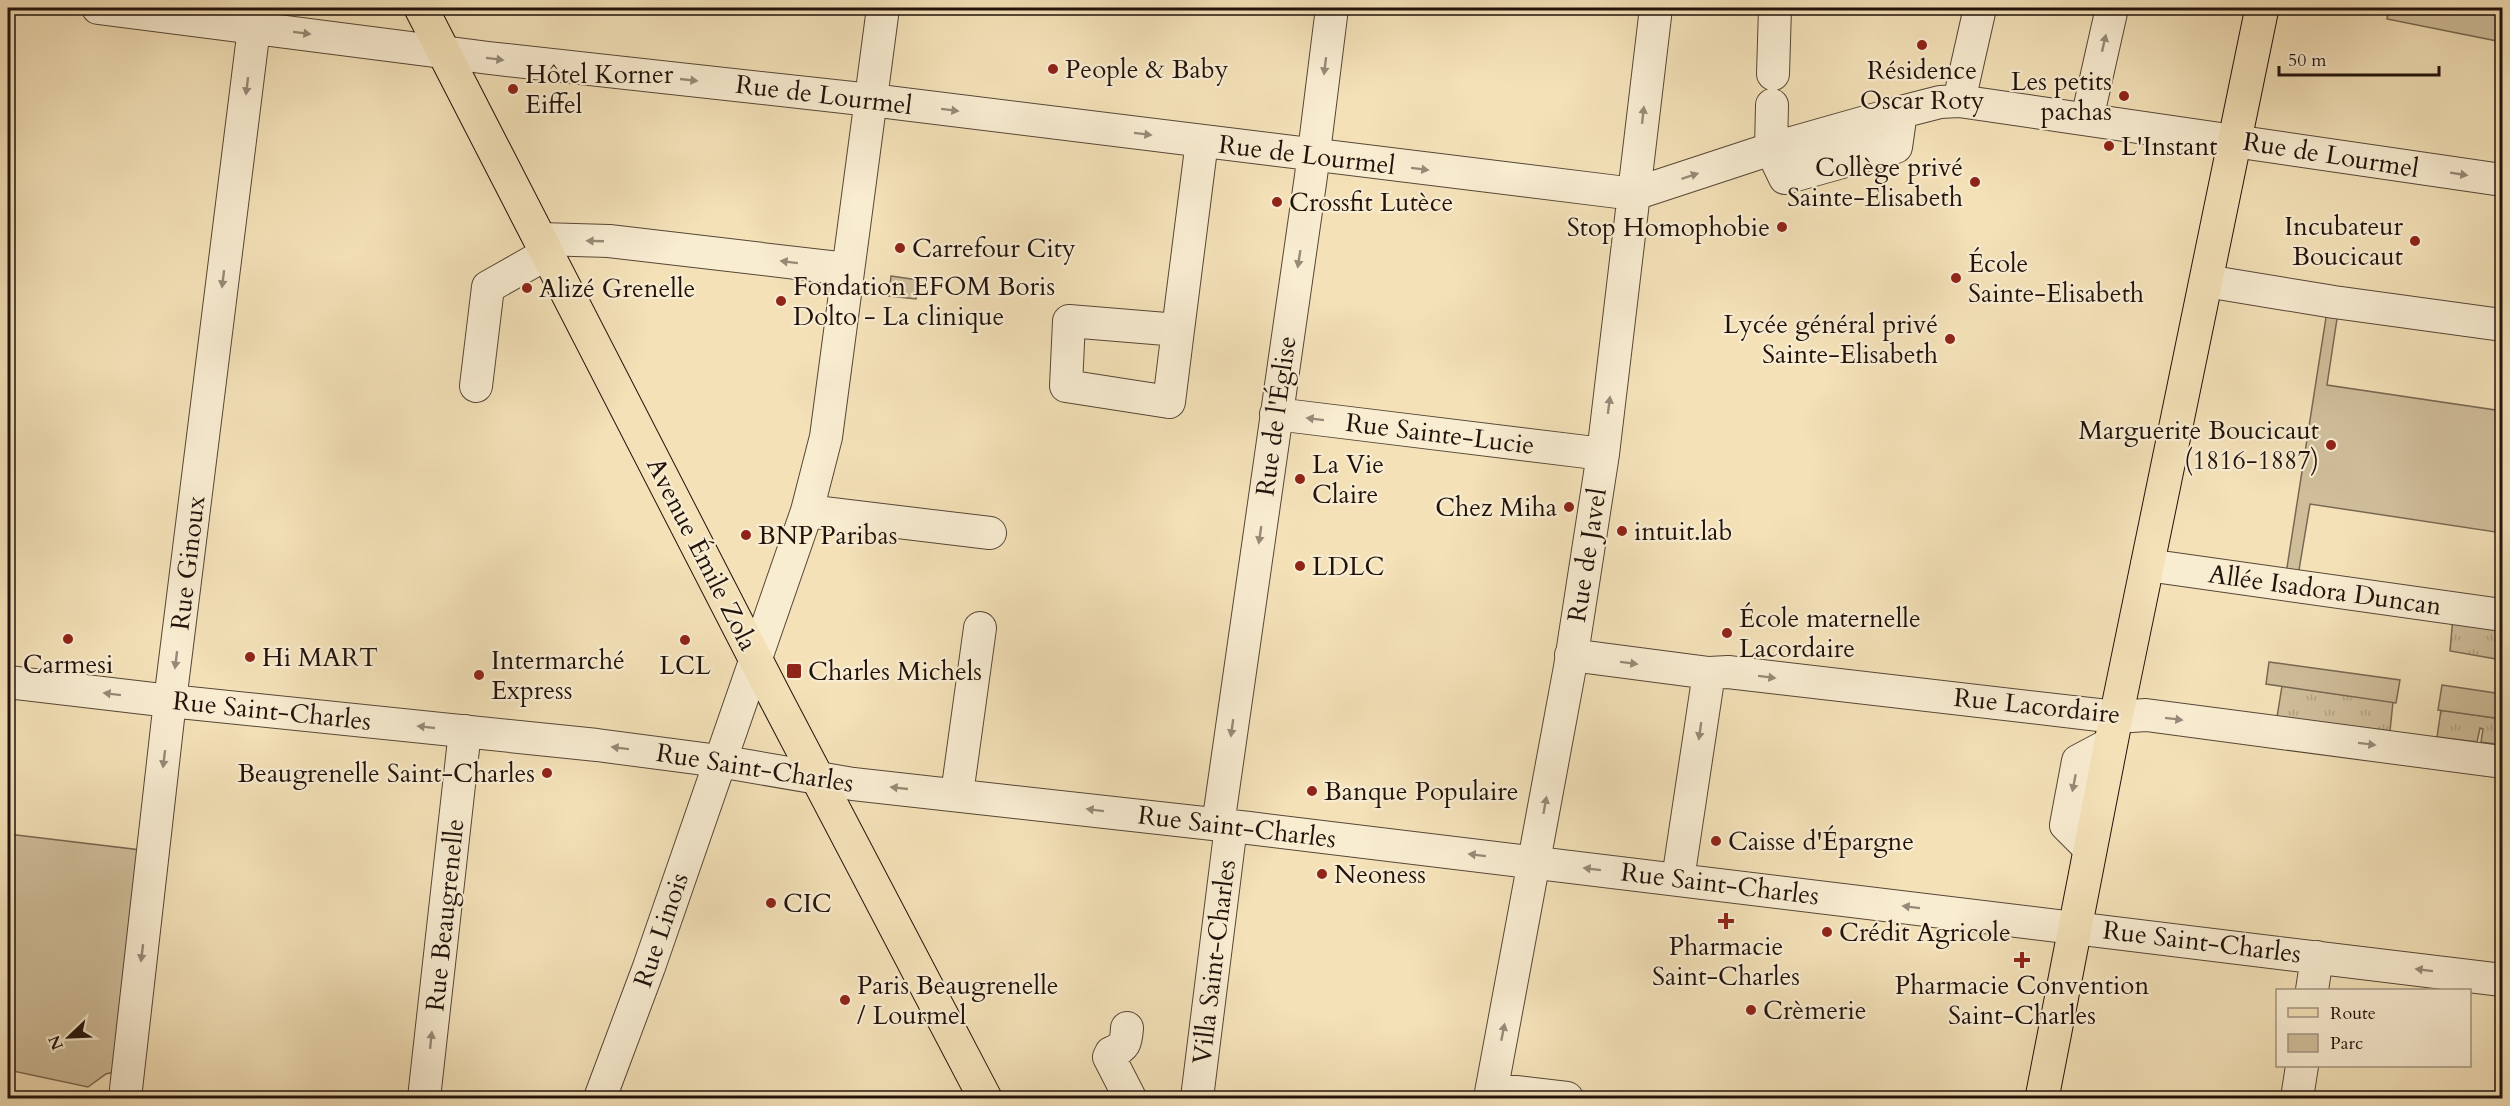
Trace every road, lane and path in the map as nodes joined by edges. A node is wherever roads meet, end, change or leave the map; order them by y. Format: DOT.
graph roads {
  1 [pos="98,8"];
  2 [pos="421,8"];
  3 [pos="883,8"];
  4 [pos="1332,8"];
  5 [pos="1656,8"];
  6 [pos="1775,8"];
  7 [pos="1980,8"];
  8 [pos="2112,8"];
  9 [pos="2262,8"];
  10 [pos="254,27"];
  11 [pos="445,52"];
  12 [pos="1773,74"];
  13 [pos="871,100"];
  14 [pos="1959,101"];
  15 [pos="1772,105"];
  16 [pos="2087,119"];
  17 [pos="2235,140"];
  18 [pos="1202,141"];
  19 [pos="1771,149"];
  20 [pos="1314,156"];
  21 [pos="2502,180"];
  22 [pos="1634,194"];
  23 [pos="544,246"];
  24 [pos="847,269"];
  25 [pos="2206,281"];
  26 [pos="2502,325"];
  27 [pos="1178,330"];
  28 [pos="476,386"];
  29 [pos="1276,414"];
  30 [pos="1603,454"];
  31 [pos="807,511"];
  32 [pos="990,533"];
  33 [pos="2147,565"];
  34 [pos="2502,615"];
  35 [pos="980,628"];
  36 [pos="1572,655"];
  37 [pos="756,659"];
  38 [pos="1709,673"];
  39 [pos="8,682"];
  40 [pos="170,701"];
  41 [pos="2113,730"];
  42 [pos="465,731"];
  43 [pos="719,761"];
  44 [pos="2502,762"];
  45 [pos="818,778"];
  46 [pos="957,794"];
  47 [pos="1225,825"];
  48 [pos="1535,862"];
  49 [pos="1678,879"];
  50 [pos="2073,926"];
  51 [pos="2317,957"];
  52 [pos="2502,980"];
  53 [pos="2312,989"];
  54 [pos="1127,1028"];
  55 [pos="2302,1067"];
  56 [pos="1491,1094"];
  57 [pos="125,1098"];
  58 [pos="424,1098"];
  59 [pos="600,1098"];
  60 [pos="986,1098"];
  61 [pos="1130,1098"];
  62 [pos="1197,1098"];
  63 [pos="1567,1098"];
  64 [pos="2042,1098"];
  65 [pos="2297,1098"];
  1 -- 10 [label="street, Rue de Lourmel"];
  2 -- 11 [label="main road, Avenue Émile Zola"];
  3 -- 13 [label="street, Rue Linois"];
  4 -- 20 [label="street, Rue de l'Église, one-way"];
  22 -- 5 [label="street, Rue de Javel, one-way"];
  6 -- 12 [label="street"];
  7 -- 14 [label="street"];
  16 -- 8 [label="street, one-way"];
  9 -- 17 [label="main road"];
  10 -- 11 [label="street, Rue de Lourmel, one-way"];
  10 -- 40 [label="street, Rue Ginoux, one-way"];
  11 -- 13 [label="street, Rue de Lourmel, one-way"];
  11 -- 23 [label="main road, Avenue Émile Zola"];
  13 -- 18 [label="street, Rue de Lourmel, one-way"];
  13 -- 24 [label="street, Rue Linois"];
  14 -- 16 [label="street, Rue de Lourmel"];
  14 -- 19 [label="street, Rue de Lourmel"];
  15 -- 19 [label="street"];
  16 -- 17 [label="street, Rue de Lourmel"];
  17 -- 21 [label="street, Rue de Lourmel, one-way"];
  17 -- 25 [label="main road"];
  18 -- 20 [label="street, Rue de Lourmel"];
  18 -- 27 [label="street"];
  22 -- 19 [label="street, Rue de Lourmel, one-way"];
  20 -- 22 [label="street, Rue de Lourmel, one-way"];
  20 -- 29 [label="street, Rue de l'Église, one-way"];
  30 -- 22 [label="street, Rue de Javel, one-way"];
  24 -- 23 [label="street, one-way"];
  23 -- 28 [label="street"];
  23 -- 37 [label="main road, Avenue Émile Zola"];
  24 -- 31 [label="street, Rue Linois"];
  25 -- 26 [label="street"];
  25 -- 33 [label="main road"];
  30 -- 29 [label="street, Rue Sainte-Lucie, one-way"];
  29 -- 47 [label="street, Rue de l'Église, one-way"];
  30 -- 36 [label="street, Rue de Javel"];
  31 -- 32 [label="street"];
  31 -- 37 [label="street, Rue Linois"];
  33 -- 34 [label="street, Allée Isadora Duncan"];
  33 -- 41 [label="main road"];
  35 -- 46 [label="street"];
  36 -- 38 [label="street, Rue Lacordaire, one-way"];
  48 -- 36 [label="street, Rue de Javel, one-way"];
  37 -- 43 [label="street, Rue Linois"];
  37 -- 45 [label="main road, Avenue Émile Zola"];
  38 -- 41 [label="street, Rue Lacordaire, one-way"];
  38 -- 49 [label="street, one-way"];
  40 -- 39 [label="street, Rue Saint-Charles, one-way"];
  42 -- 40 [label="street, Rue Saint-Charles, one-way"];
  40 -- 57 [label="street, Rue Ginoux, one-way"];
  41 -- 44 [label="street, Rue Lacordaire, one-way"];
  41 -- 50 [label="main road"];
  43 -- 42 [label="street, Rue Saint-Charles, one-way"];
  58 -- 42 [label="street, Rue Beaugrenelle, one-way"];
  43 -- 45 [label="street, Rue Saint-Charles"];
  43 -- 59 [label="street, Rue Linois"];
  46 -- 45 [label="street, Rue Saint-Charles, one-way"];
  45 -- 60 [label="main road, Avenue Émile Zola"];
  47 -- 46 [label="street, Rue Saint-Charles, one-way"];
  48 -- 47 [label="street, Rue Saint-Charles, one-way"];
  47 -- 62 [label="street, Villa Saint-Charles"];
  49 -- 48 [label="street, Rue Saint-Charles, one-way"];
  56 -- 48 [label="street, Rue de Javel, one-way"];
  50 -- 49 [label="street, Rue Saint-Charles, one-way"];
  50 -- 51 [label="street, Rue Saint-Charles"];
  50 -- 64 [label="main road"];
  52 -- 51 [label="street, Rue Saint-Charles, one-way"];
  51 -- 53 [label="street"];
  54 -- 61 [label="street"];
  55 -- 65 [label="street"];
  56 -- 63 [label="street"];
}
